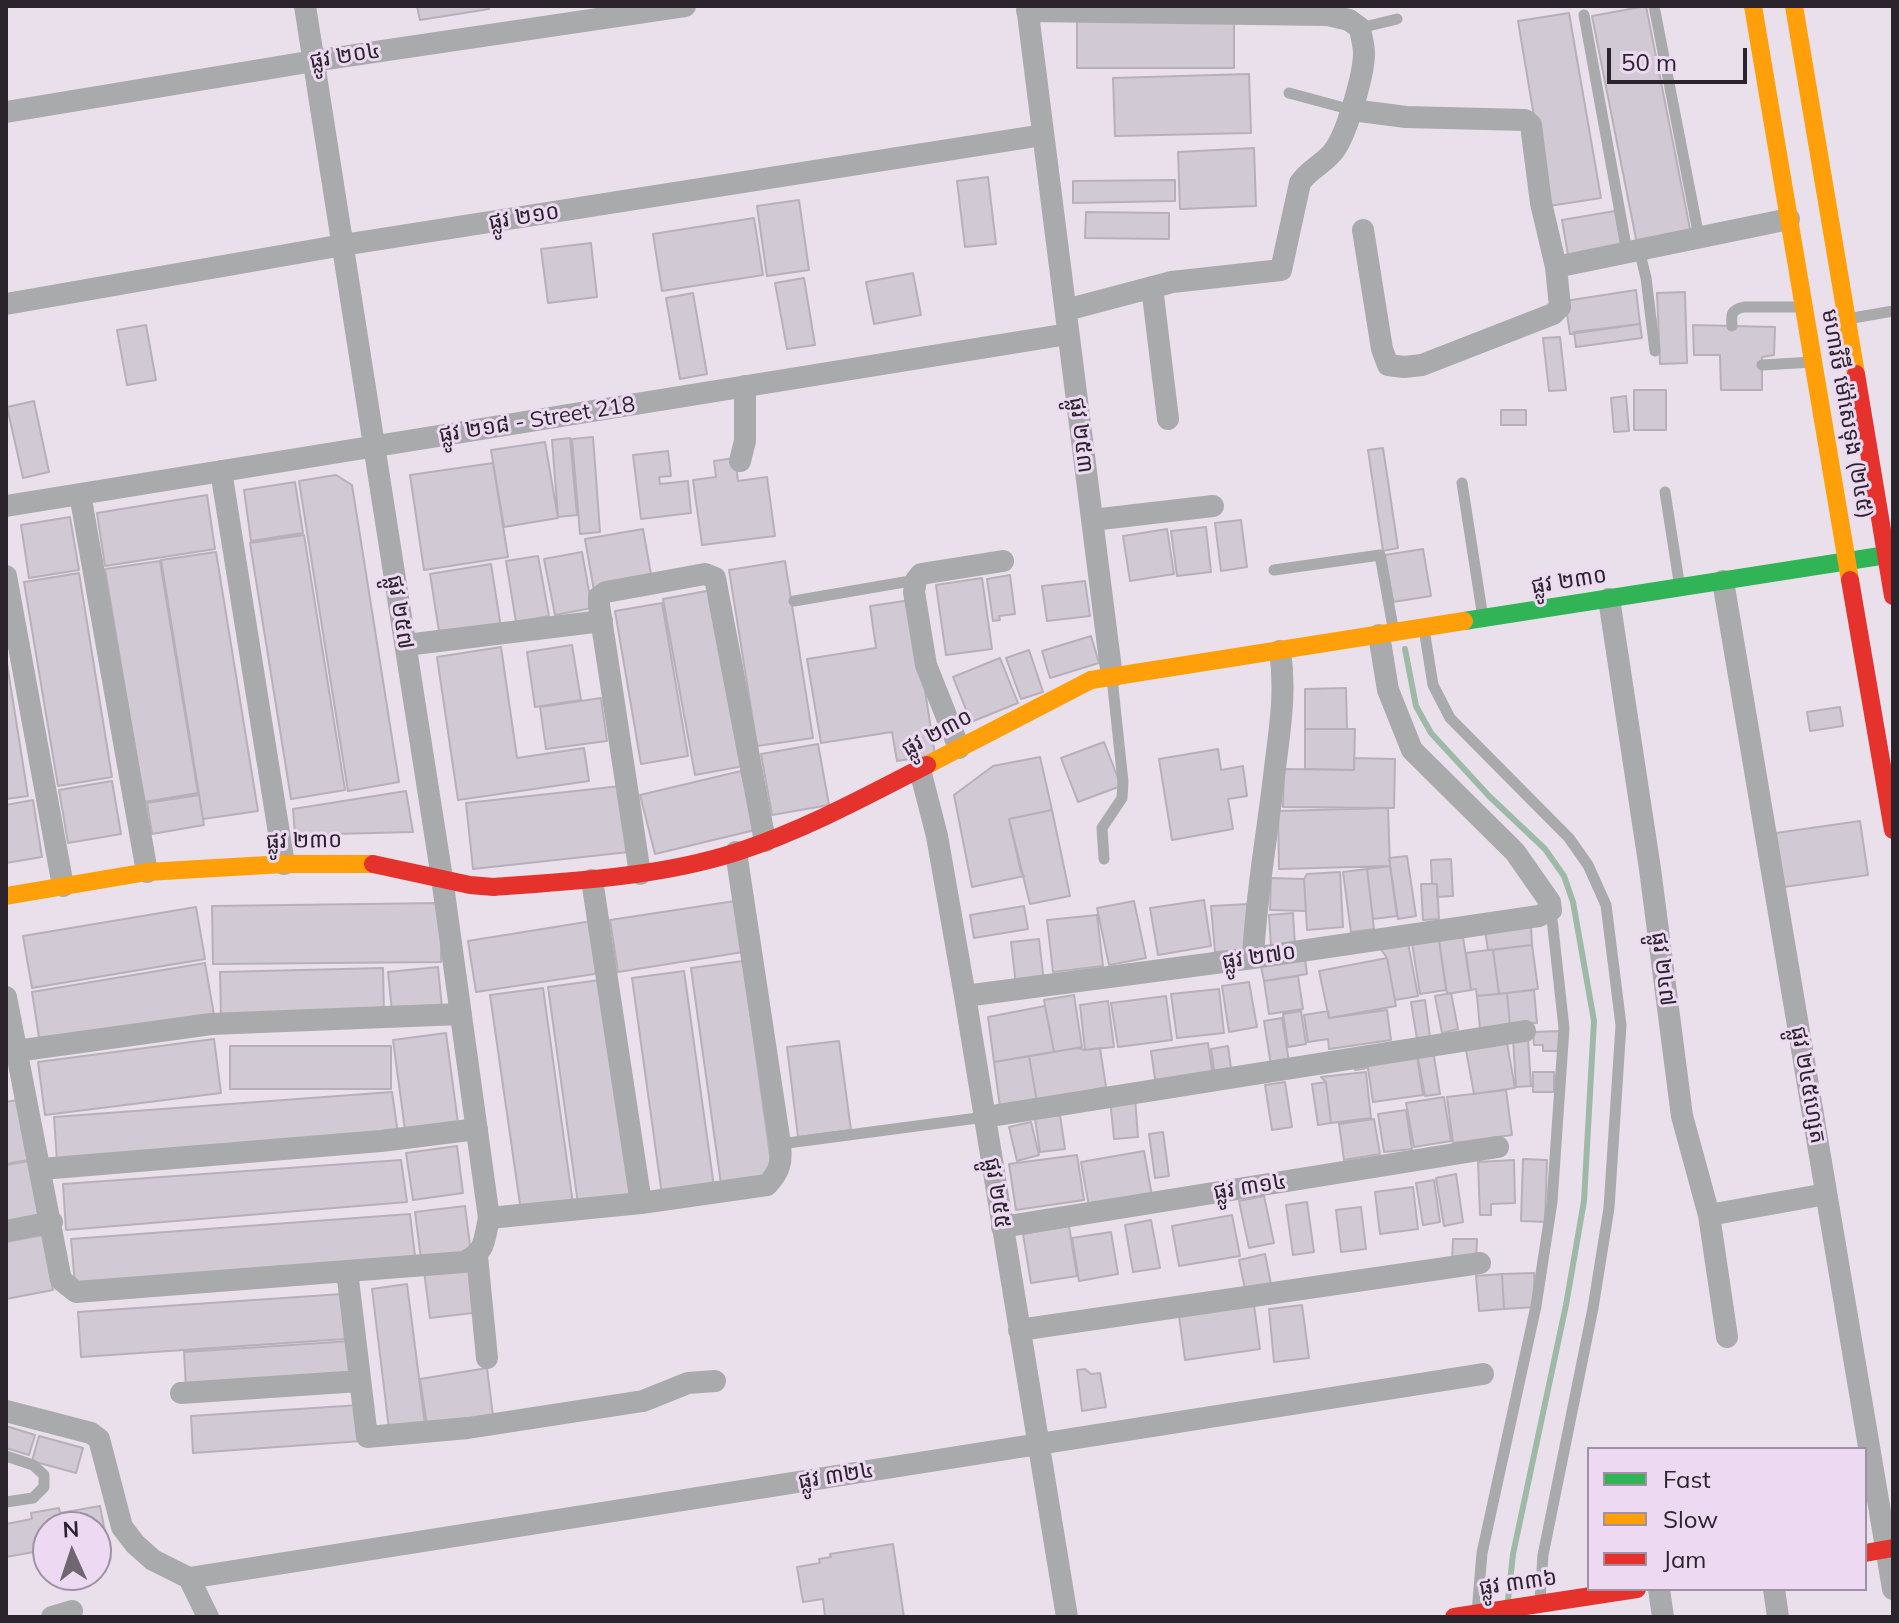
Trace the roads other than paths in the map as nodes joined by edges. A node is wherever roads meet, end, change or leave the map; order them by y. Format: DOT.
graph roads {
  1 [pos="305,6"];
  2 [pos="685,6"];
  3 [pos="1654,6"];
  4 [pos="1753,6"];
  5 [pos="1794,6"];
  6 [pos="1027,8"];
  7 [pos="1584,15"];
  8 [pos="1397,19"];
  9 [pos="1360,28"];
  10 [pos="314,61"];
  11 [pos="1289,93"];
  12 [pos="1352,110"];
  13 [pos="6,112"];
  14 [pos="1043,135"];
  15 [pos="1789,219"];
  16 [pos="1363,230"];
  17 [pos="1699,237"];
  18 [pos="343,245"];
  19 [pos="1633,250"];
  20 [pos="1556,267"];
  21 [pos="1152,287"];
  22 [pos="6,304"];
  23 [pos="1804,307"];
  24 [pos="1066,310"];
  25 [pos="1893,311"];
  26 [pos="1847,319"];
  27 [pos="1732,326"];
  28 [pos="1068,334"];
  29 [pos="1655,351"];
  30 [pos="1814,362"];
  31 [pos="1762,365"];
  32 [pos="745,386"];
  33 [pos="1168,419"];
  34 [pos="375,446"];
  35 [pos="740,461"];
  36 [pos="221,471"];
  37 [pos="1462,483"];
  38 [pos="1665,492"];
  39 [pos="80,494"];
  40 [pos="6,506"];
  41 [pos="1213,506"];
  42 [pos="1092,520"];
  43 [pos="1890,555"];
  44 [pos="1003,561"];
  45 [pos="1848,562"];
  46 [pos="1274,570"];
  47 [pos="6,576"];
  48 [pos="916,580"];
  49 [pos="1723,581"];
  50 [pos="1680,588"];
  51 [pos="1893,596"];
  52 [pos="1609,599"];
  53 [pos="794,601"];
  54 [pos="1483,619"];
  55 [pos="602,621"];
  56 [pos="1424,628"];
  57 [pos="1386,634"];
  58 [pos="406,645"];
  59 [pos="1280,651"];
  60 [pos="1112,677"];
  61 [pos="959,748"];
  62 [pos="920,770"];
  63 [pos="1893,830"];
  64 [pos="765,841"];
  65 [pos="736,852"];
  66 [pos="1104,859"];
  67 [pos="284,864"];
  68 [pos="147,872"];
  69 [pos="640,874"];
  70 [pos="442,878"];
  71 [pos="592,880"];
  72 [pos="63,886"];
  73 [pos="6,896"];
  74 [pos="1551,910"];
  75 [pos="1253,958"];
  76 [pos="965,996"];
  77 [pos="6,997"];
  78 [pos="461,1014"];
  79 [pos="1525,1031"];
  80 [pos="14,1065"];
  81 [pos="985,1117"];
  82 [pos="477,1129"];
  83 [pos="780,1144"];
  84 [pos="1498,1147"];
  85 [pos="41,1169"];
  86 [pos="1826,1194"];
  87 [pos="641,1203"];
  88 [pos="1709,1215"];
  89 [pos="489,1218"];
  90 [pos="52,1222"];
  91 [pos="1002,1227"];
  92 [pos="6,1231"];
  93 [pos="477,1256"];
  94 [pos="1480,1263"];
  95 [pos="347,1271"];
  96 [pos="1019,1330"];
  97 [pos="1727,1337"];
  98 [pos="487,1358"];
  99 [pos="1483,1374"];
  100 [pos="360,1381"];
  101 [pos="715,1381"];
  102 [pos="181,1393"];
  103 [pos="6,1411"];
  104 [pos="1037,1444"];
  105 [pos="1865,1447"];
  106 [pos="6,1456"];
  107 [pos="1867,1459"];
  108 [pos="6,1502"];
  109 [pos="1881,1550"];
  110 [pos="189,1578"];
  111 [pos="1893,1589"];
  112 [pos="1627,1591"];
  113 [pos="1659,1591"];
  114 [pos="1774,1591"];
  115 [pos="1537,1609"];
  116 [pos="1480,1614"];
  117 [pos="208,1617"];
  118 [pos="1067,1617"];
  119 [pos="1454,1617"];
  120 [pos="1663,1617"];
  121 [pos="1778,1617"];
  1 -- 10 [label="street, ផ្លូវ ២៥៧"];
  2 -- 10 [label="street, ផ្លូវ ២០៤"];
  3 -- 17 [label="lane"];
  4 -- 15 [label="street, មហាវិថី ម៉ៅសេទុង (២៤៥)"];
  5 -- 26 [label="street, មហាវិថី ម៉ៅសេទុង (២៤៥)"];
  6 -- 9 [label="street"];
  6 -- 14 [label="street, ផ្លូវ ២៥៣"];
  7 -- 19 [label="lane"];
  8 -- 9 [label="lane"];
  9 -- 12 [label="street"];
  10 -- 13 [label="street, ផ្លូវ ២០៤"];
  10 -- 18 [label="street, ផ្លូវ ២៥៧"];
  11 -- 12 [label="lane"];
  12 -- 20 [label="street"];
  12 -- 21 [label="street"];
  14 -- 18 [label="street, ផ្លូវ ២១០"];
  14 -- 24 [label="street, ផ្លូវ ២៥៣"];
  15 -- 17 [label="street"];
  15 -- 23 [label="street, មហាវិថី ម៉ៅសេទុង (២៤៥)"];
  16 -- 20 [label="street"];
  17 -- 19 [label="street"];
  18 -- 22 [label="street, ផ្លូវ ២១០"];
  18 -- 34 [label="street, ផ្លូវ ២៥៧"];
  19 -- 20 [label="street"];
  19 -- 29 [label="lane"];
  21 -- 24 [label="street"];
  21 -- 33 [label="street"];
  23 -- 27 [label="lane"];
  23 -- 30 [label="street, មហាវិថី ម៉ៅសេទុង (២៤៥)"];
  24 -- 28 [label="street, ផ្លូវ ២៥៣"];
  25 -- 26 [label="lane"];
  26 -- 43 [label="street, មហាវិថី ម៉ៅសេទុង (២៤៥)"];
  28 -- 32 [label="street, ផ្លូវ ២១៨ - Street 218"];
  28 -- 42 [label="street, ផ្លូវ ២៥៣"];
  30 -- 31 [label="lane"];
  30 -- 45 [label="street, មហាវិថី ម៉ៅសេទុង (២៤៥)"];
  32 -- 34 [label="street, ផ្លូវ ២១៨ - Street 218"];
  32 -- 35 [label="street"];
  34 -- 36 [label="street, ផ្លូវ ២១៨ - Street 218"];
  34 -- 58 [label="street, ផ្លូវ ២៥៧"];
  36 -- 39 [label="street, ផ្លូវ ២១៨ - Street 218"];
  36 -- 67 [label="street"];
  37 -- 54 [label="lane"];
  38 -- 50 [label="lane"];
  39 -- 40 [label="street, ផ្លូវ ២១៨ - Street 218"];
  39 -- 68 [label="street"];
  41 -- 42 [label="street"];
  42 -- 60 [label="street, ផ្លូវ ២៥៣"];
  43 -- 45 [label="street, ផ្លូវ ២៣០"];
  43 -- 51 [label="street, មហាវិថី ម៉ៅសេទុង (២៤៥)"];
  44 -- 48 [label="street"];
  45 -- 49 [label="street, ផ្លូវ ២៣០"];
  45 -- 63 [label="street, មហាវិថី ម៉ៅសេទុង (២៤៥)"];
  46 -- 57 [label="lane"];
  47 -- 72 [label="street"];
  48 -- 53 [label="lane"];
  48 -- 61 [label="street"];
  49 -- 50 [label="street, ផ្លូវ ២៣០"];
  49 -- 86 [label="street, ផ្លូវ ២៤៥ហ្សេត"];
  50 -- 52 [label="street, ផ្លូវ ២៣០"];
  52 -- 54 [label="street, ផ្លូវ ២៣០"];
  52 -- 88 [label="street, ផ្លូវ ២៤៧"];
  54 -- 56 [label="street, ផ្លូវ ២៣០"];
  55 -- 58 [label="street"];
  55 -- 64 [label="street"];
  55 -- 69 [label="street"];
  56 -- 57 [label="street, ផ្លូវ ២៣០"];
  56 -- 115 [label="lane"];
  57 -- 59 [label="street, ផ្លូវ ២៣០"];
  57 -- 74 [label="street"];
  58 -- 70 [label="street, ផ្លូវ ២៥៧"];
  59 -- 60 [label="street, ផ្លូវ ២៣០"];
  59 -- 75 [label="street"];
  60 -- 61 [label="street, ផ្លូវ ២៣០"];
  60 -- 66 [label="lane, ផ្លូវ ២៥៣"];
  61 -- 62 [label="street, ផ្លូវ ២៣០"];
  62 -- 64 [label="street, ផ្លូវ ២៣០"];
  62 -- 76 [label="street, ផ្លូវ ២៥៥"];
  64 -- 65 [label="street, ផ្លូវ ២៣០"];
  65 -- 69 [label="street, ផ្លូវ ២៣០"];
  65 -- 83 [label="street"];
  67 -- 68 [label="street, ផ្លូវ ២៣០"];
  67 -- 70 [label="street, ផ្លូវ ២៣០"];
  68 -- 72 [label="street, ផ្លូវ ២៣០"];
  69 -- 71 [label="street, ផ្លូវ ២៣០"];
  70 -- 71 [label="street, ផ្លូវ ២៣០"];
  70 -- 78 [label="street, ផ្លូវ ២៥៧"];
  71 -- 87 [label="street"];
  72 -- 73 [label="street, ផ្លូវ ២៣០"];
  74 -- 75 [label="street, ផ្លូវ ២៧០"];
  74 -- 116 [label="lane"];
  75 -- 76 [label="street, ផ្លូវ ២៧០"];
  76 -- 81 [label="street, ផ្លូវ ២៥៥"];
  77 -- 80 [label="street"];
  78 -- 80 [label="street"];
  78 -- 82 [label="street, ផ្លូវ ២៥៧"];
  79 -- 81 [label="street"];
  80 -- 85 [label="street"];
  81 -- 83 [label="lane"];
  81 -- 91 [label="street, ផ្លូវ ២៥៥"];
  82 -- 85 [label="street"];
  82 -- 89 [label="street, ផ្លូវ ២៥៧"];
  83 -- 87 [label="street"];
  84 -- 91 [label="street, ផ្លូវ ៣១៤"];
  85 -- 90 [label="street"];
  86 -- 88 [label="street"];
  86 -- 105 [label="street, ផ្លូវ ២៤៥ហ្សេត"];
  87 -- 89 [label="street"];
  88 -- 97 [label="street, ផ្លូវ ២៤៧"];
  89 -- 93 [label="street"];
  90 -- 92 [label="street"];
  90 -- 95 [label="street"];
  91 -- 96 [label="street, ផ្លូវ ២៥៥"];
  93 -- 95 [label="street"];
  93 -- 98 [label="street"];
  94 -- 96 [label="street"];
  95 -- 100 [label="street"];
  96 -- 104 [label="street, ផ្លូវ ២៥៥"];
  99 -- 104 [label="street, ផ្លូវ ៣២៤"];
  100 -- 101 [label="street"];
  100 -- 102 [label="street"];
  103 -- 110 [label="street"];
  104 -- 110 [label="street, ផ្លូវ ៣២៤"];
  104 -- 118 [label="street, ផ្លូវ ២៥៥"];
  106 -- 108 [label="lane"];
  107 -- 109 [label="street, ផ្លូវ ២៤៥ហ្សេត"];
  109 -- 111 [label="street, ផ្លូវ ២៤៥ហ្សេត"];
  110 -- 117 [label="street"];
  112 -- 115 [label="street, ផ្លូវ ៣៣៦"];
  113 -- 120 [label="street"];
  114 -- 121 [label="street"];
  115 -- 116 [label="street, ផ្លូវ ៣៣៦"];
  116 -- 119 [label="street, ផ្លូវ ៣៣៦"];
}
